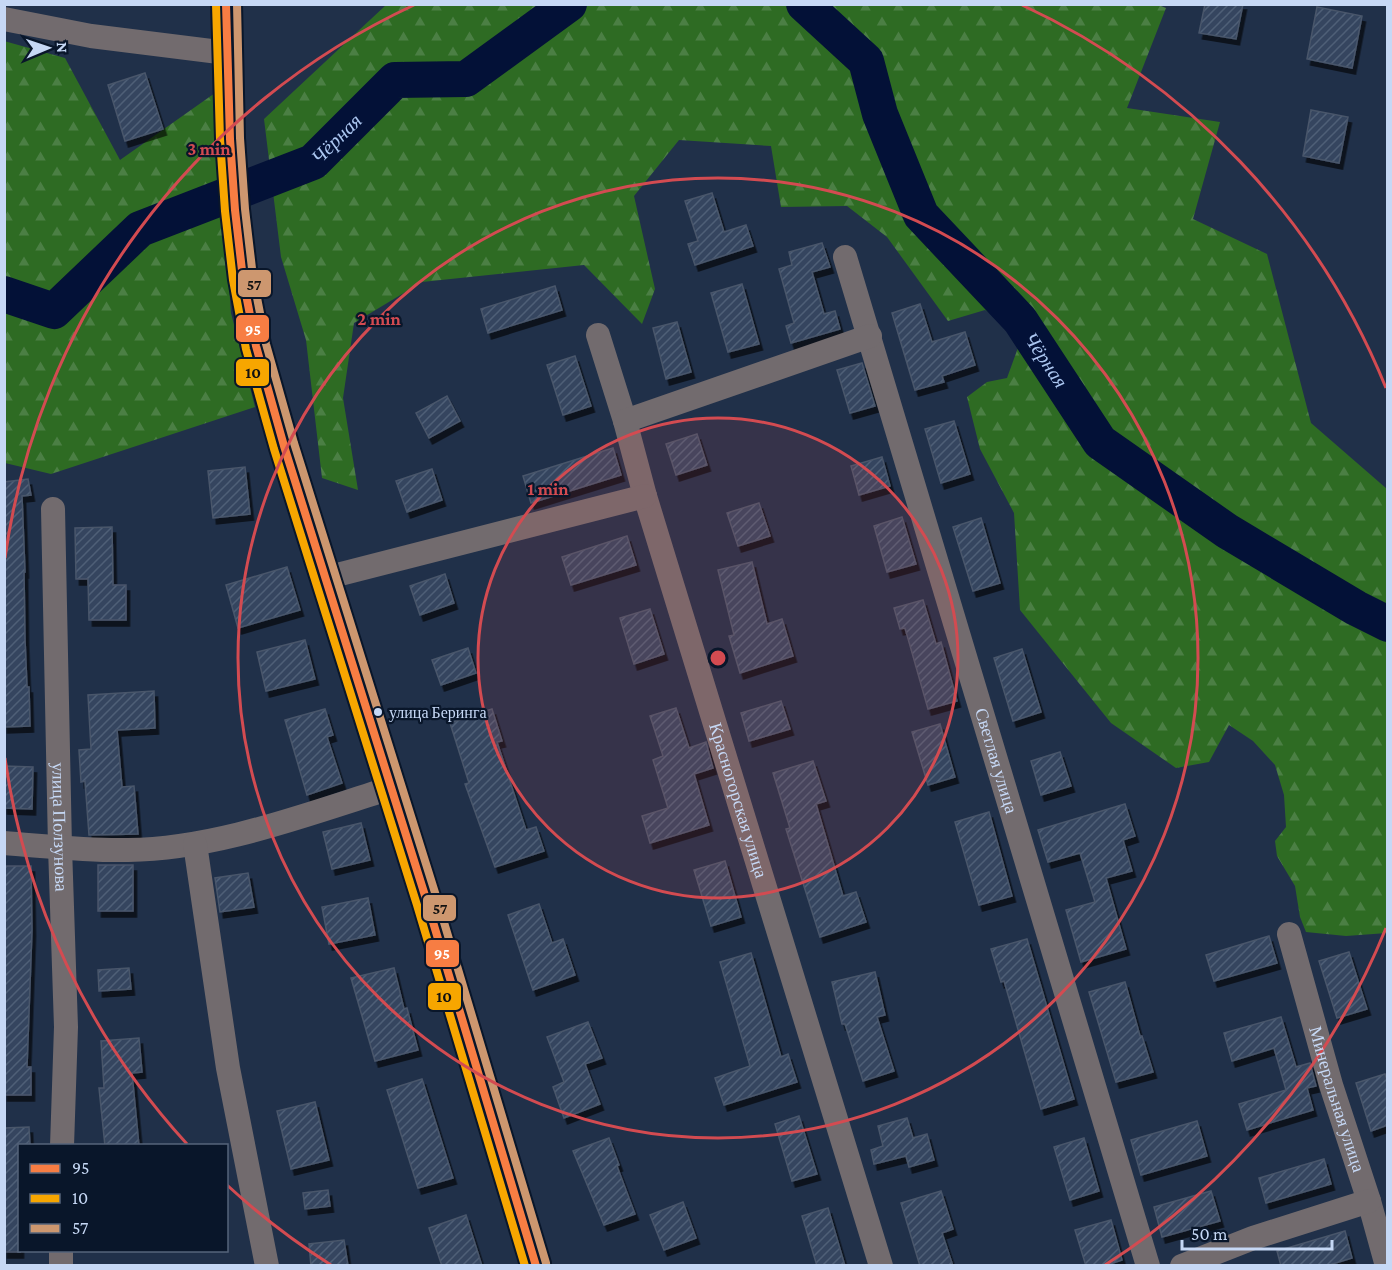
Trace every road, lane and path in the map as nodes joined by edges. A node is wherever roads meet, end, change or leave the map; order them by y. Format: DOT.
graph roads {
  1 [pos="226,4"];
  2 [pos="4,18"];
  3 [pos="227,53"];
  4 [pos="845,256"];
  5 [pos="598,335"];
  6 [pos="870,336"];
  7 [pos="625,421"];
  8 [pos="645,496"];
  9 [pos="53,509"];
  10 [pos="325,578"];
  11 [pos="391,788"];
  12 [pos="4,843"];
  13 [pos="195,844"];
  14 [pos="60,847"];
  15 [pos="1289,934"];
  16 [pos="62,1144"];
  17 [pos="1369,1201"];
  18 [pos="267,1266"];
  19 [pos="536,1266"];
  20 [pos="881,1266"];
  21 [pos="1148,1266"];
  22 [pos="1182,1266"];
  23 [pos="1387,1266"];
  1 -- 3 [label="main road"];
  2 -- 3 [label="street"];
  3 -- 10 [label="main road"];
  4 -- 6 [label="street, Светлая улица"];
  5 -- 7 [label="street, Красногорская улица"];
  6 -- 7 [label="street"];
  6 -- 21 [label="street, Светлая улица"];
  7 -- 8 [label="street, Красногорская улица"];
  8 -- 10 [label="street"];
  8 -- 20 [label="street, Красногорская улица"];
  9 -- 14 [label="street, улица Ползунова"];
  10 -- 11 [label="main road"];
  11 -- 13 [label="street"];
  11 -- 19 [label="main road"];
  12 -- 14 [label="street"];
  13 -- 14 [label="street"];
  13 -- 18 [label="street"];
  14 -- 16 [label="street, улица Ползунова"];
  15 -- 17 [label="street, Минеральная улица"];
  17 -- 22 [label="street"];
  17 -- 23 [label="street, Минеральная улица"];
}
